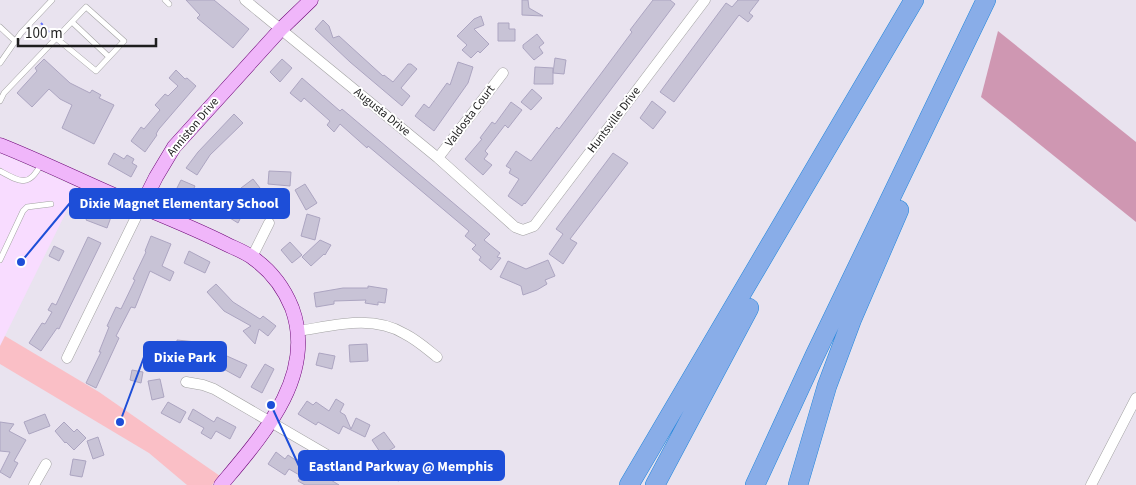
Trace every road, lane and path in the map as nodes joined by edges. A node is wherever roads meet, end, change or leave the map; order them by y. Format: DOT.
graph roads {
  1 [pos="52,0"];
  2 [pos="245,0"];
  3 [pos="311,0"];
  4 [pos="705,0"];
  5 [pos="914,0"];
  6 [pos="918,0"];
  7 [pos="987,0"];
  8 [pos="35,18"];
  9 [pos="72,22"];
  10 [pos="0,27"];
  11 [pos="280,30"];
  12 [pos="56,38"];
  13 [pos="16,42"];
  14 [pos="109,57"];
  15 [pos="0,63"];
  16 [pos="503,73"];
  17 [pos="0,100"];
  18 [pos="0,145"];
  19 [pos="438,158"];
  20 [pos="41,163"];
  21 [pos="0,171"];
  22 [pos="51,204"];
  23 [pos="141,207"];
  24 [pos="268,223"];
  25 [pos="515,227"];
  26 [pos="252,257"];
  27 [pos="0,260"];
  28 [pos="298,331"];
  29 [pos="437,357"];
  30 [pos="67,358"];
  31 [pos="186,382"];
  32 [pos="1136,398"];
  33 [pos="270,422"];
  34 [pos="46,464"];
  35 [pos="355,465"];
  36 [pos="34,485"];
  37 [pos="222,485"];
  38 [pos="629,485"];
  39 [pos="654,485"];
  40 [pos="755,485"];
  41 [pos="798,485"];
  42 [pos="1091,485"];
  1 -- 8 [label="lane"];
  2 -- 11 [label="street, Augusta Drive"];
  3 -- 11 [label="street, Anniston Drive"];
  4 -- 25 [label="street, Huntsville Drive"];
  5 -- 38 [label="highway"];
  6 -- 39 [label="highway"];
  7 -- 40 [label="highway"];
  7 -- 41 [label="highway"];
  8 -- 12 [label="path"];
  8 -- 13 [label="lane"];
  9 -- 12 [label="lane"];
  9 -- 14 [label="lane"];
  9 -- 14 [label="lane"];
  10 -- 13 [label="lane"];
  11 -- 19 [label="street, Augusta Drive"];
  11 -- 23 [label="street, Anniston Drive"];
  12 -- 14 [label="lane"];
  12 -- 17 [label="lane"];
  13 -- 15 [label="lane"];
  16 -- 19 [label="street, Valdosta Court"];
  18 -- 20 [label="street"];
  19 -- 25 [label="street, Augusta Drive"];
  20 -- 21 [label="lane"];
  20 -- 23 [label="street"];
  22 -- 27 [label="lane"];
  23 -- 26 [label="street"];
  23 -- 30 [label="street, Anniston Drive"];
  24 -- 26 [label="street"];
  26 -- 28 [label="street"];
  28 -- 29 [label="street"];
  28 -- 33 [label="street"];
  31 -- 33 [label="street"];
  32 -- 42 [label="street"];
  33 -- 35 [label="street"];
  33 -- 37 [label="street"];
  34 -- 36 [label="street"];
}
